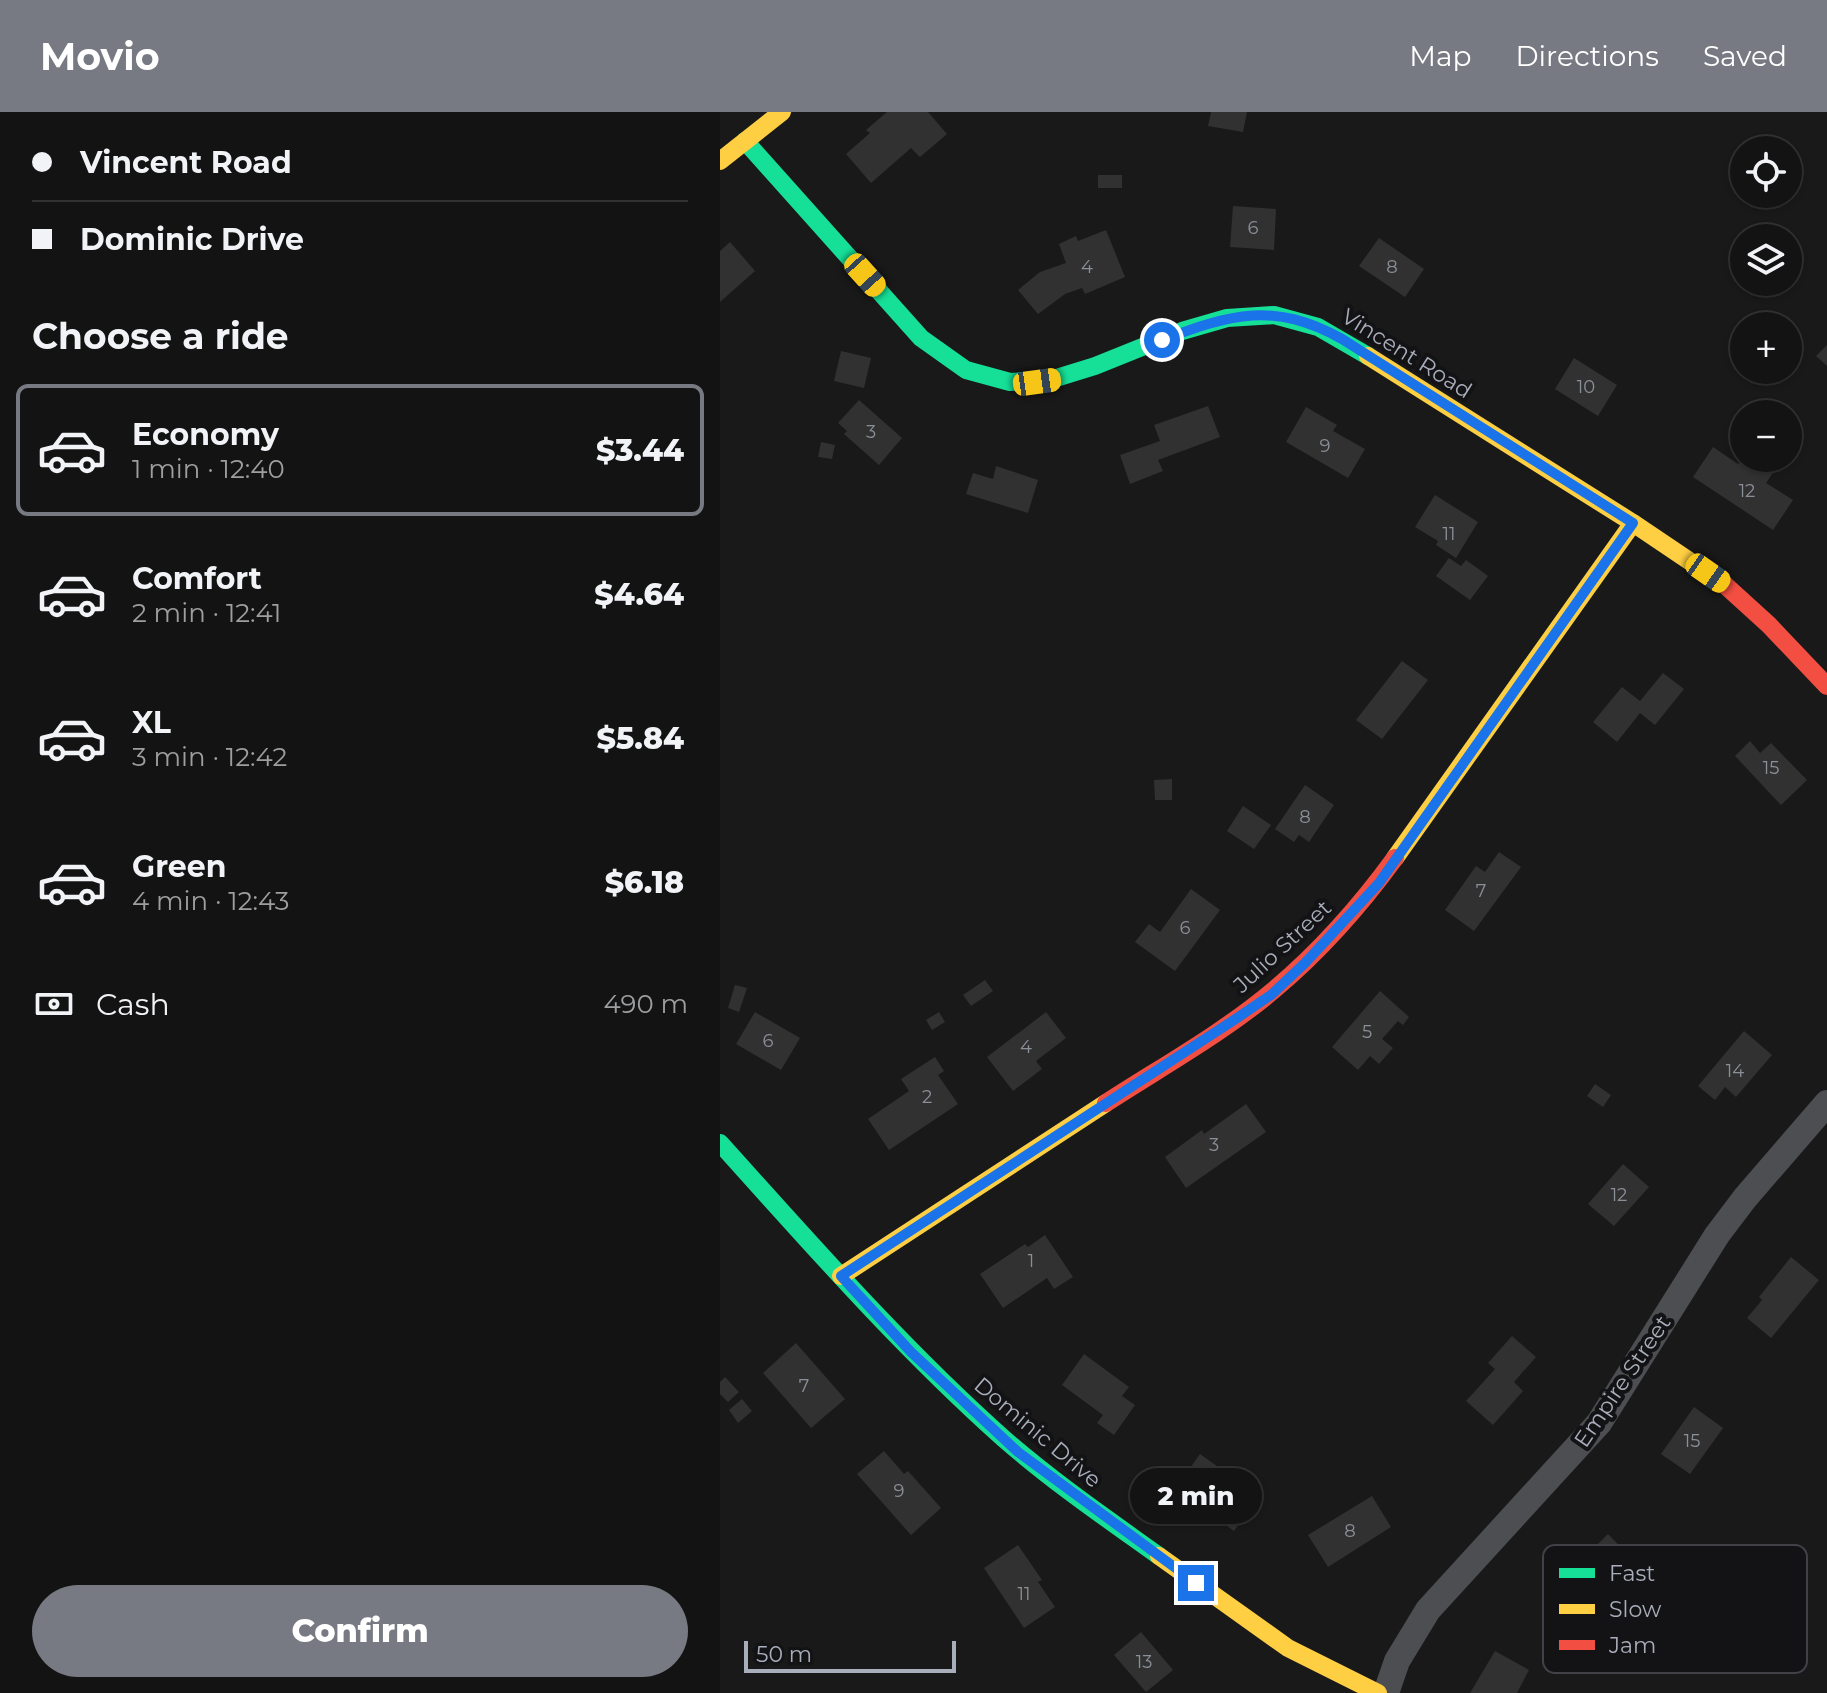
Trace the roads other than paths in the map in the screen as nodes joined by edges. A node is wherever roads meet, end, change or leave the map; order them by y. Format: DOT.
graph roads {
  1 [pos="782,112"];
  2 [pos="745,141"];
  3 [pos="720,161"];
  4 [pos="1633,523"];
  5 [pos="1827,686"];
  6 [pos="1827,1103"];
  7 [pos="720,1143"];
  8 [pos="841,1276"];
  9 [pos="1378,1693"];
  10 [pos="1386,1693"];
  1 -- 2 [label="street"];
  2 -- 3 [label="street"];
  2 -- 4 [label="street, Vincent Road"];
  4 -- 5 [label="street, Vincent Road"];
  4 -- 8 [label="street, Julio Street"];
  6 -- 10 [label="street, Empire Street"];
  7 -- 8 [label="street, Dominic Drive"];
  8 -- 9 [label="street, Dominic Drive"];
}
